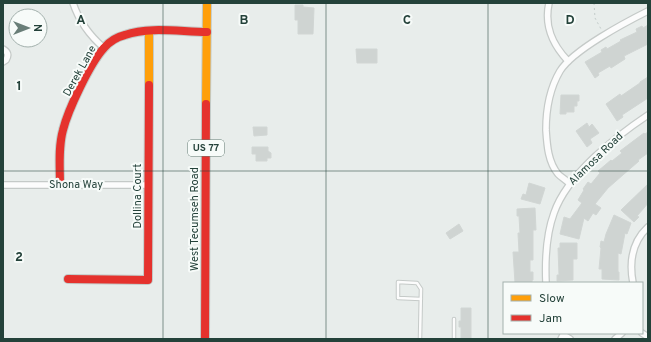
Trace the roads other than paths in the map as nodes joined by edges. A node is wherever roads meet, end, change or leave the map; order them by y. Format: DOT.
graph roads {
  1 [pos="74,3"];
  2 [pos="207,3"];
  3 [pos="549,3"];
  4 [pos="648,11"];
  5 [pos="149,32"];
  6 [pos="206,32"];
  7 [pos="104,48"];
  8 [pos="3,49"];
  9 [pos="568,61"];
  10 [pos="3,62"];
  11 [pos="648,115"];
  12 [pos="570,184"];
  13 [pos="3,185"];
  14 [pos="60,185"];
  15 [pos="149,185"];
  16 [pos="648,226"];
  17 [pos="68,279"];
  18 [pos="546,282"];
  19 [pos="633,282"];
  20 [pos="421,299"];
  21 [pos="454,319"];
  22 [pos="562,336"];
  23 [pos="205,339"];
  24 [pos="420,339"];
  25 [pos="454,339"];
  26 [pos="570,339"];
  1 -- 7 [label="street"];
  2 -- 6 [label="street, West Tecumseh Road / US 77"];
  3 -- 9 [label="street"];
  4 -- 9 [label="street"];
  5 -- 6 [label="street, Derek Lane"];
  5 -- 7 [label="street, Derek Lane"];
  5 -- 15 [label="street, Dollina Court"];
  6 -- 23 [label="street, West Tecumseh Road / US 77"];
  7 -- 14 [label="street, Derek Lane"];
  8 -- 10 [label="street"];
  9 -- 12 [label="street"];
  11 -- 12 [label="street, Alamosa Road"];
  12 -- 18 [label="street, Alamosa Road"];
  13 -- 14 [label="street, Shona Way"];
  14 -- 15 [label="street, Shona Way"];
  15 -- 17 [label="street, Dollina Court"];
  16 -- 19 [label="street"];
  20 -- 20 [label="lane"];
  20 -- 24 [label="lane"];
  21 -- 25 [label="lane"];
  22 -- 26 [label="street"];
}
